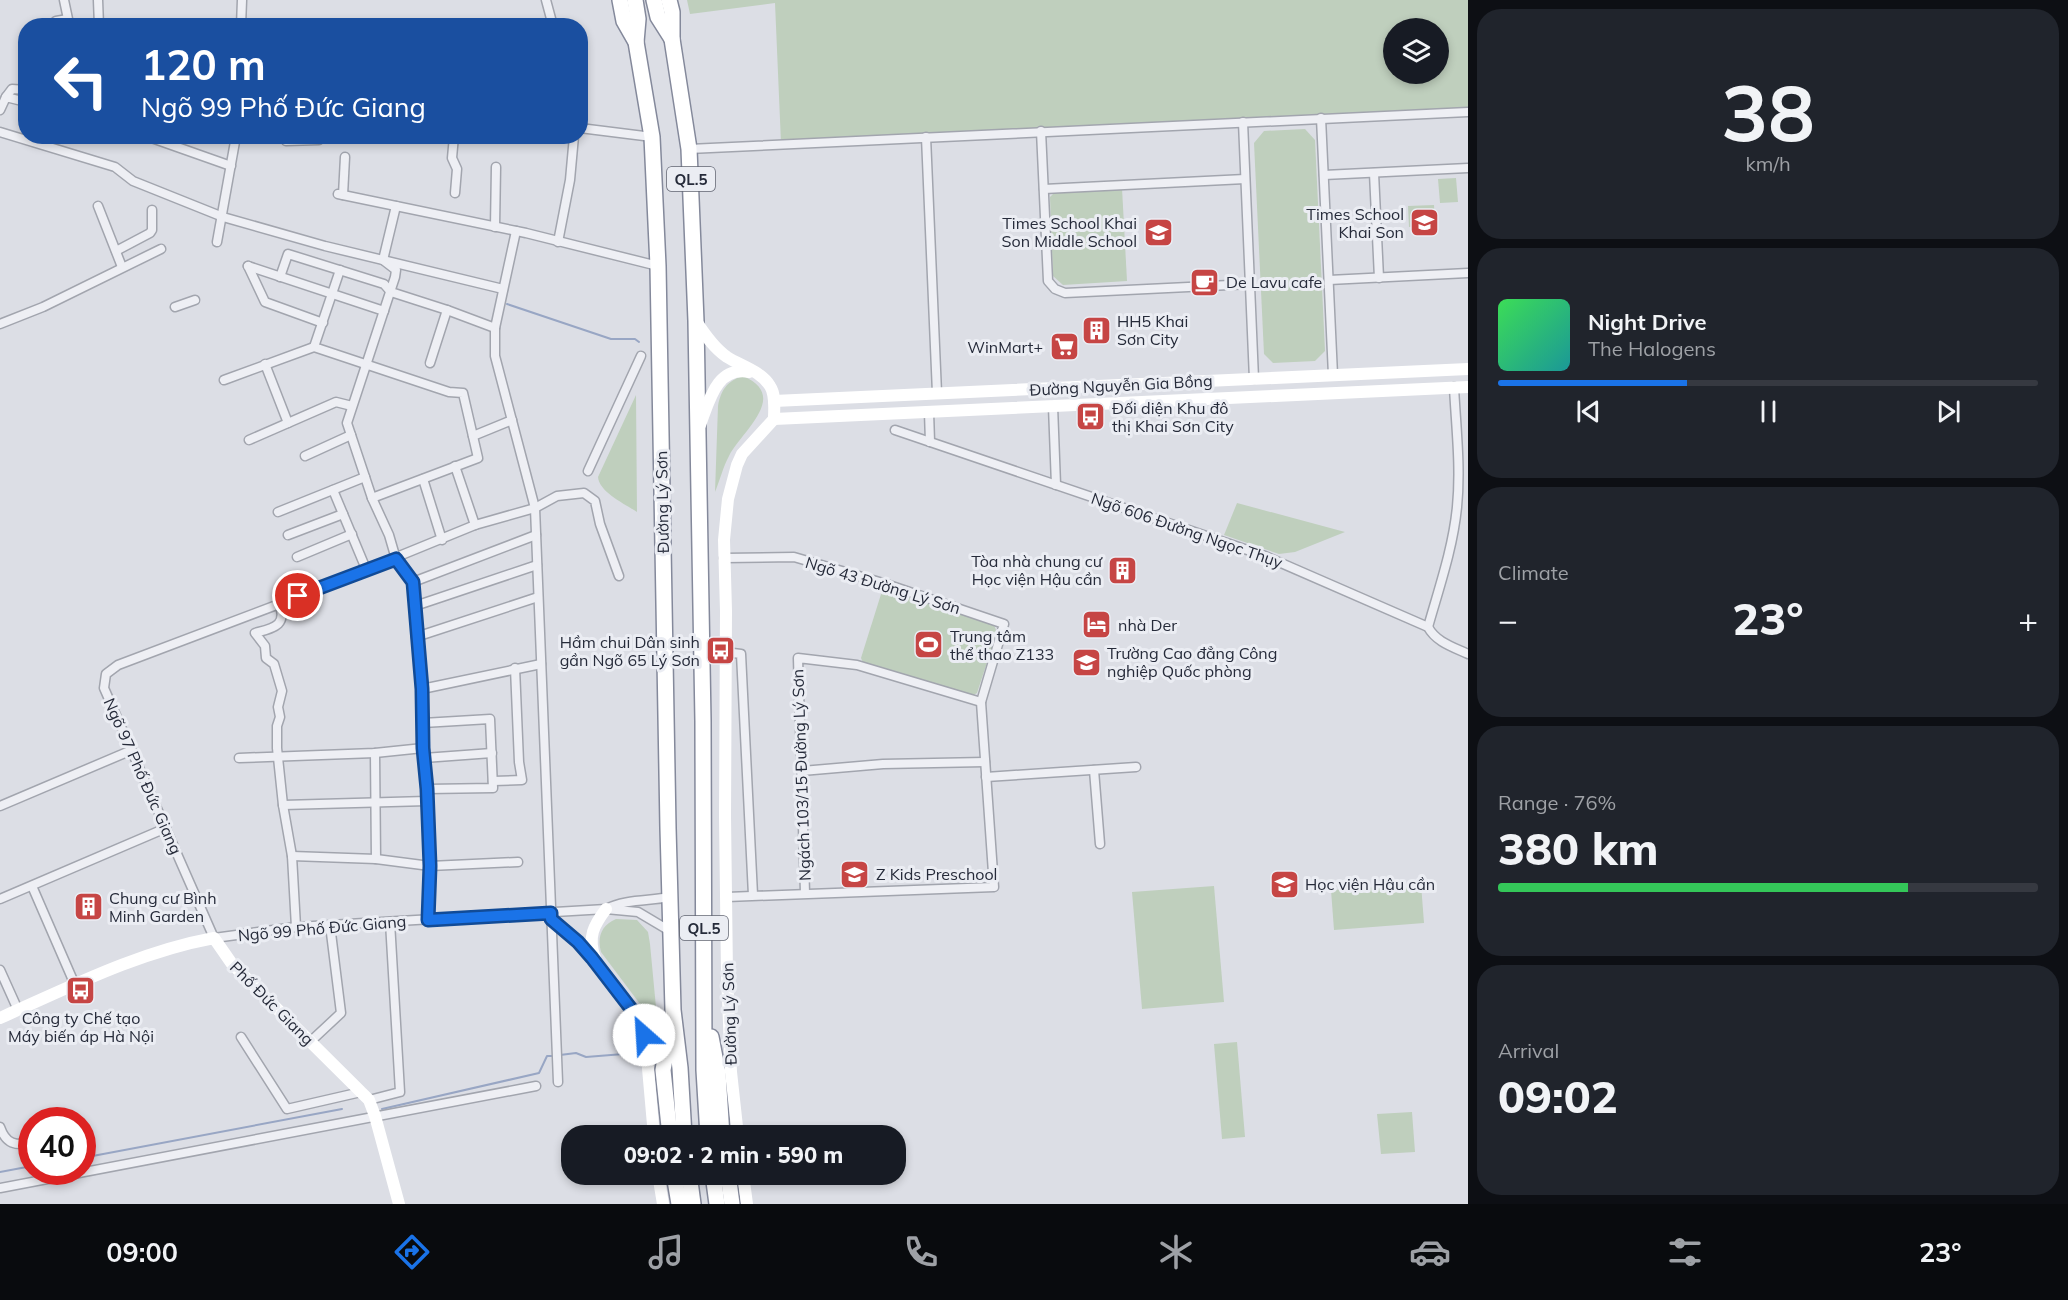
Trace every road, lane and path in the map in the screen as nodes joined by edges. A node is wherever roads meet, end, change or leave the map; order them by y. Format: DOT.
graph roads {
  1 [pos="64,0"];
  2 [pos="98,0"];
  3 [pos="242,0"];
  4 [pos="546,0"];
  5 [pos="620,0"];
  6 [pos="635,0"];
  7 [pos="654,0"];
  8 [pos="669,0"];
  9 [pos="68,18"];
  10 [pos="99,18"];
  11 [pos="241,18"];
  12 [pos="551,18"];
  13 [pos="672,39"];
  14 [pos="636,42"];
  15 [pos="18,89"];
  16 [pos="18,103"];
  17 [pos="2,104"];
  18 [pos="1468,112"];
  19 [pos="1321,118"];
  20 [pos="1242,122"];
  21 [pos="588,129"];
  22 [pos="1041,131"];
  23 [pos="0,132"];
  24 [pos="18,137"];
  25 [pos="652,137"];
  26 [pos="926,137"];
  27 [pos="40,144"];
  28 [pos="169,144"];
  29 [pos="235,144"];
  30 [pos="453,144"];
  31 [pos="573,144"];
  32 [pos="689,149"];
  33 [pos="345,157"];
  34 [pos="231,166"];
  35 [pos="496,167"];
  36 [pos="1468,168"];
  37 [pos="1374,173"];
  38 [pos="1324,175"];
  39 [pos="1245,179"];
  40 [pos="1044,189"];
  41 [pos="455,193"];
  42 [pos="98,206"];
  43 [pos="396,206"];
  44 [pos="152,210"];
  45 [pos="223,217"];
  46 [pos="495,226"];
  47 [pos="516,231"];
  48 [pos="217,242"];
  49 [pos="558,242"];
  50 [pos="161,249"];
  51 [pos="116,251"];
  52 [pos="383,260"];
  53 [pos="658,266"];
  54 [pos="122,267"];
  55 [pos="340,270"];
  56 [pos="1468,273"];
  57 [pos="280,277"];
  58 [pos="1379,278"];
  59 [pos="1329,280"];
  60 [pos="1250,284"];
  61 [pos="503,289"];
  62 [pos="391,292"];
  63 [pos="332,294"];
  64 [pos="195,300"];
  65 [pos="175,307"];
  66 [pos="447,310"];
  67 [pos="384,311"];
  68 [pos="696,321"];
  69 [pos="323,323"];
  70 [pos="0,324"];
  71 [pos="495,328"];
  72 [pos="314,347"];
  73 [pos="641,356"];
  74 [pos="430,363"];
  75 [pos="265,364"];
  76 [pos="365,364"];
  77 [pos="1468,369"];
  78 [pos="757,373"];
  79 [pos="1333,375"];
  80 [pos="1254,379"];
  81 [pos="224,380"];
  82 [pos="1454,387"];
  83 [pos="1468,387"];
  84 [pos="937,393"];
  85 [pos="1334,393"];
  86 [pos="1255,397"];
  87 [pos="774,401"];
  88 [pos="352,406"];
  89 [pos="1053,406"];
  90 [pos="928,412"];
  91 [pos="774,419"];
  92 [pos="512,420"];
  93 [pos="288,423"];
  94 [pos="698,429"];
  95 [pos="895,430"];
  96 [pos="351,435"];
  97 [pos="473,436"];
  98 [pos="249,440"];
  99 [pos="930,442"];
  100 [pos="305,456"];
  101 [pos="455,466"];
  102 [pos="588,471"];
  103 [pos="365,477"];
  104 [pos="423,479"];
  105 [pos="1056,485"];
  106 [pos="333,490"];
  107 [pos="372,498"];
  108 [pos="1457,507"];
  109 [pos="535,508"];
  110 [pos="1468,510"];
  111 [pos="278,512"];
  112 [pos="343,514"];
  113 [pos="475,525"];
  114 [pos="352,534"];
  115 [pos="288,535"];
  116 [pos="536,535"];
  117 [pos="442,540"];
  118 [pos="297,557"];
  119 [pos="724,558"];
  120 [pos="396,559"];
  121 [pos="537,565"];
  122 [pos="366,569"];
  123 [pos="619,576"];
  124 [pos="413,582"];
  125 [pos="538,597"];
  126 [pos="279,603"];
  127 [pos="415,606"];
  128 [pos="1428,627"];
  129 [pos="416,637"];
  130 [pos="725,652"];
  131 [pos="1468,654"];
  132 [pos="541,664"];
  133 [pos="515,668"];
  134 [pos="422,689"];
  135 [pos="981,702"];
  136 [pos="423,723"];
  137 [pos="132,750"];
  138 [pos="375,753"];
  139 [pos="423,753"];
  140 [pos="492,753"];
  141 [pos="278,756"];
  142 [pos="239,758"];
  143 [pos="985,762"];
  144 [pos="1136,767"];
  145 [pos="1094,770"];
  146 [pos="802,771"];
  147 [pos="986,777"];
  148 [pos="493,784"];
  149 [pos="427,789"];
  150 [pos="427,801"];
  151 [pos="375,803"];
  152 [pos="283,805"];
  153 [pos="0,806"];
  154 [pos="166,828"];
  155 [pos="1100,844"];
  156 [pos="292,856"];
  157 [pos="376,859"];
  158 [pos="518,862"];
  159 [pos="430,866"];
  160 [pos="32,886"];
  161 [pos="805,893"];
  162 [pos="753,895"];
  163 [pos="670,897"];
  164 [pos="727,897"];
  165 [pos="0,899"];
  166 [pos="606,909"];
  167 [pos="551,916"];
  168 [pos="428,920"];
  169 [pos="390,922"];
  170 [pos="330,925"];
  171 [pos="296,927"];
  172 [pos="671,932"];
  173 [pos="214,938"];
  174 [pos="0,970"];
  175 [pos="75,984"];
  176 [pos="613,987"];
  177 [pos="18,1010"];
  178 [pos="674,1010"];
  179 [pos="0,1018"];
  180 [pos="241,1037"];
  181 [pos="311,1041"];
  182 [pos="558,1082"];
  183 [pos="536,1086"];
  184 [pos="365,1096"];
  185 [pos="375,1116"];
  186 [pos="653,1125"];
  187 [pos="669,1125"];
  188 [pos="683,1125"];
  189 [pos="713,1125"];
  190 [pos="737,1125"];
  191 [pos="0,1127"];
  192 [pos="18,1145"];
  193 [pos="660,1185"];
  194 [pos="676,1185"];
  195 [pos="690,1185"];
  196 [pos="714,1185"];
  197 [pos="729,1185"];
  198 [pos="744,1185"];
  199 [pos="0,1188"];
  200 [pos="399,1204"];
  201 [pos="663,1204"];
  202 [pos="679,1204"];
  203 [pos="693,1204"];
  204 [pos="717,1204"];
  205 [pos="732,1204"];
  206 [pos="747,1204"];
  1 -- 9 [label="street"];
  2 -- 10 [label="street"];
  3 -- 11 [label="street"];
  4 -- 12 [label="street"];
  5 -- 14 [label="highway, Đường Lý Sơn / QL.5"];
  6 -- 14 [label="highway, QL.5"];
  7 -- 13 [label="highway, QL.5"];
  8 -- 13 [label="highway, Đường Lý Sơn / QL.5"];
  13 -- 32 [label="highway, Đường Lý Sơn / QL.5"];
  14 -- 25 [label="highway, Đường Lý Sơn / QL.5"];
  15 -- 17 [label="street"];
  16 -- 17 [label="street"];
  18 -- 19 [label="street"];
  19 -- 20 [label="street"];
  19 -- 38 [label="street"];
  20 -- 22 [label="street"];
  20 -- 39 [label="street"];
  21 -- 25 [label="street"];
  22 -- 26 [label="street"];
  22 -- 40 [label="street"];
  23 -- 24 [label="street"];
  25 -- 53 [label="highway, Đường Lý Sơn / QL.5"];
  26 -- 32 [label="street"];
  26 -- 84 [label="street"];
  27 -- 45 [label="street"];
  28 -- 34 [label="street"];
  29 -- 34 [label="street"];
  30 -- 41 [label="street"];
  31 -- 49 [label="street"];
  32 -- 68 [label="highway, Đường Lý Sơn / QL.5"];
  33 -- 43 [label="street"];
  34 -- 45 [label="street"];
  35 -- 46 [label="street"];
  36 -- 37 [label="street"];
  37 -- 38 [label="street"];
  37 -- 58 [label="street"];
  38 -- 59 [label="street"];
  39 -- 40 [label="street"];
  39 -- 60 [label="street"];
  40 -- 60 [label="street"];
  42 -- 51 [label="street"];
  43 -- 46 [label="street"];
  43 -- 52 [label="street"];
  44 -- 51 [label="street"];
  45 -- 48 [label="street"];
  45 -- 52 [label="street"];
  46 -- 47 [label="street"];
  47 -- 49 [label="street"];
  47 -- 61 [label="street"];
  49 -- 53 [label="street"];
  50 -- 54 [label="street"];
  51 -- 54 [label="street"];
  52 -- 61 [label="street"];
  52 -- 62 [label="street"];
  53 -- 163 [label="highway, Đường Lý Sơn / QL.5"];
  54 -- 70 [label="street"];
  55 -- 57 [label="street"];
  55 -- 62 [label="street"];
  55 -- 63 [label="street"];
  56 -- 58 [label="street"];
  57 -- 63 [label="street"];
  57 -- 69 [label="street"];
  58 -- 59 [label="street"];
  59 -- 79 [label="street"];
  60 -- 80 [label="street"];
  61 -- 71 [label="street"];
  62 -- 66 [label="street"];
  62 -- 67 [label="street"];
  63 -- 67 [label="street"];
  63 -- 69 [label="street"];
  64 -- 65 [label="street"];
  66 -- 71 [label="street"];
  66 -- 74 [label="street"];
  67 -- 76 [label="street"];
  68 -- 78 [label="street"];
  68 -- 94 [label="highway, Đường Lý Sơn / QL.5"];
  69 -- 72 [label="street"];
  71 -- 92 [label="street"];
  72 -- 75 [label="street"];
  72 -- 76 [label="street"];
  73 -- 102 [label="street"];
  75 -- 81 [label="street"];
  75 -- 93 [label="street"];
  76 -- 88 [label="street"];
  76 -- 97 [label="street"];
  77 -- 79 [label="street, Đường Nguyễn Gia Bồng"];
  78 -- 87 [label="street"];
  78 -- 94 [label="street, Đường Lý Sơn"];
  79 -- 80 [label="street, Đường Nguyễn Gia Bồng"];
  79 -- 85 [label="street"];
  80 -- 84 [label="street, Đường Nguyễn Gia Bồng"];
  80 -- 86 [label="street"];
  82 -- 83 [label="street, Đường Nguyễn Gia Bồng"];
  82 -- 85 [label="street, Đường Nguyễn Gia Bồng"];
  82 -- 108 [label="street"];
  84 -- 87 [label="street, Đường Nguyễn Gia Bồng"];
  84 -- 90 [label="street"];
  85 -- 86 [label="street, Đường Nguyễn Gia Bồng"];
  86 -- 89 [label="street, Đường Nguyễn Gia Bồng"];
  87 -- 91 [label="street"];
  88 -- 93 [label="street"];
  88 -- 96 [label="street"];
  89 -- 90 [label="street, Đường Nguyễn Gia Bồng"];
  89 -- 105 [label="street"];
  90 -- 91 [label="street, Đường Nguyễn Gia Bồng"];
  90 -- 99 [label="street"];
  91 -- 119 [label="street, Đường Lý Sơn"];
  92 -- 97 [label="street"];
  92 -- 109 [label="street"];
  93 -- 98 [label="street"];
  94 -- 189 [label="highway, Đường Lý Sơn / QL.5"];
  95 -- 99 [label="street, Ngõ 606 Đường Ngọc Thụy"];
  96 -- 100 [label="street"];
  96 -- 103 [label="street"];
  97 -- 101 [label="street"];
  99 -- 105 [label="street, Ngõ 606 Đường Ngọc Thụy"];
  101 -- 104 [label="street"];
  101 -- 113 [label="street"];
  103 -- 106 [label="street"];
  103 -- 107 [label="street"];
  104 -- 107 [label="street"];
  104 -- 117 [label="street"];
  105 -- 128 [label="street, Ngõ 606 Đường Ngọc Thụy"];
  106 -- 111 [label="street"];
  106 -- 112 [label="street"];
  107 -- 120 [label="street"];
  108 -- 110 [label="street"];
  108 -- 128 [label="street"];
  109 -- 113 [label="street, Ngõ 97 Phố Đức Giang"];
  109 -- 116 [label="street"];
  109 -- 123 [label="street, Ngõ 97 Phố Đức Giang"];
  112 -- 114 [label="street"];
  112 -- 115 [label="street"];
  113 -- 117 [label="street, Ngõ 97 Phố Đức Giang"];
  114 -- 118 [label="street"];
  114 -- 122 [label="street"];
  116 -- 121 [label="street"];
  116 -- 124 [label="street"];
  117 -- 120 [label="street, Ngõ 97 Phố Đức Giang"];
  119 -- 130 [label="street, Đường Lý Sơn"];
  119 -- 135 [label="street, Ngõ 43 Đường Lý Sơn"];
  120 -- 122 [label="street, Ngõ 97 Phố Đức Giang"];
  120 -- 124 [label="street"];
  121 -- 125 [label="street"];
  121 -- 127 [label="street"];
  122 -- 126 [label="street, Ngõ 97 Phố Đức Giang"];
  124 -- 127 [label="street"];
  125 -- 129 [label="street"];
  125 -- 132 [label="street"];
  126 -- 137 [label="street, Ngõ 97 Phố Đức Giang"];
  126 -- 141 [label="street"];
  127 -- 129 [label="street"];
  128 -- 131 [label="street, Ngõ 606 Đường Ngọc Thụy"];
  129 -- 134 [label="street"];
  130 -- 162 [label="street"];
  130 -- 164 [label="street, Đường Lý Sơn"];
  132 -- 133 [label="street"];
  132 -- 167 [label="street"];
  133 -- 134 [label="street"];
  133 -- 148 [label="street"];
  134 -- 136 [label="street"];
  135 -- 143 [label="street"];
  135 -- 146 [label="street, Ngách 103/15 Đường Lý Sơn"];
  136 -- 139 [label="street"];
  136 -- 140 [label="street"];
  137 -- 153 [label="street"];
  137 -- 154 [label="street, Ngõ 97 Phố Đức Giang"];
  138 -- 139 [label="street"];
  138 -- 141 [label="street"];
  138 -- 151 [label="street"];
  139 -- 140 [label="street"];
  139 -- 149 [label="street"];
  140 -- 148 [label="street"];
  141 -- 142 [label="street"];
  141 -- 152 [label="street"];
  143 -- 146 [label="street"];
  143 -- 147 [label="street"];
  144 -- 145 [label="street"];
  145 -- 147 [label="street"];
  145 -- 155 [label="street"];
  146 -- 161 [label="street, Ngách 103/15 Đường Lý Sơn"];
  147 -- 161 [label="street"];
  148 -- 149 [label="street"];
  149 -- 150 [label="street"];
  150 -- 151 [label="street"];
  150 -- 159 [label="street"];
  151 -- 152 [label="street"];
  151 -- 157 [label="street"];
  152 -- 156 [label="street"];
  154 -- 160 [label="street"];
  154 -- 173 [label="street, Ngõ 97 Phố Đức Giang"];
  156 -- 157 [label="street"];
  156 -- 171 [label="street"];
  157 -- 159 [label="street"];
  158 -- 159 [label="street"];
  159 -- 168 [label="street"];
  160 -- 165 [label="street"];
  160 -- 175 [label="street"];
  161 -- 162 [label="street"];
  162 -- 164 [label="street"];
  163 -- 166 [label="street"];
  163 -- 172 [label="highway, Đường Lý Sơn / QL.5"];
  164 -- 190 [label="street, Đường Lý Sơn"];
  166 -- 167 [label="street, Ngõ 99 Phố Đức Giang"];
  166 -- 172 [label="street"];
  166 -- 176 [label="street"];
  167 -- 168 [label="street, Ngõ 99 Phố Đức Giang"];
  167 -- 176 [label="street"];
  167 -- 182 [label="street"];
  168 -- 169 [label="street, Ngõ 99 Phố Đức Giang"];
  169 -- 170 [label="street, Ngõ 99 Phố Đức Giang"];
  169 -- 184 [label="street"];
  170 -- 171 [label="street, Ngõ 99 Phố Đức Giang"];
  170 -- 181 [label="street"];
  171 -- 173 [label="street, Ngõ 99 Phố Đức Giang"];
  172 -- 178 [label="highway, Đường Lý Sơn / QL.5"];
  173 -- 175 [label="street"];
  173 -- 181 [label="street, Phố Đức Giang"];
  174 -- 177 [label="street"];
  175 -- 177 [label="street"];
  176 -- 186 [label="street"];
  177 -- 179 [label="street"];
  178 -- 187 [label="highway, Đường Lý Sơn"];
  178 -- 188 [label="highway, Đường Lý Sơn / QL.5"];
  180 -- 184 [label="street"];
  181 -- 184 [label="street, Phố Đức Giang"];
  183 -- 185 [label="street"];
  184 -- 185 [label="street, Phố Đức Giang"];
  185 -- 199 [label="street"];
  185 -- 200 [label="street, Phố Đức Giang"];
  191 -- 192 [label="street"];
  193 -- 201 [label="street"];
  194 -- 202 [label="highway"];
  195 -- 203 [label="highway"];
  196 -- 204 [label="highway"];
  197 -- 205 [label="highway"];
  198 -- 206 [label="street"];
}
